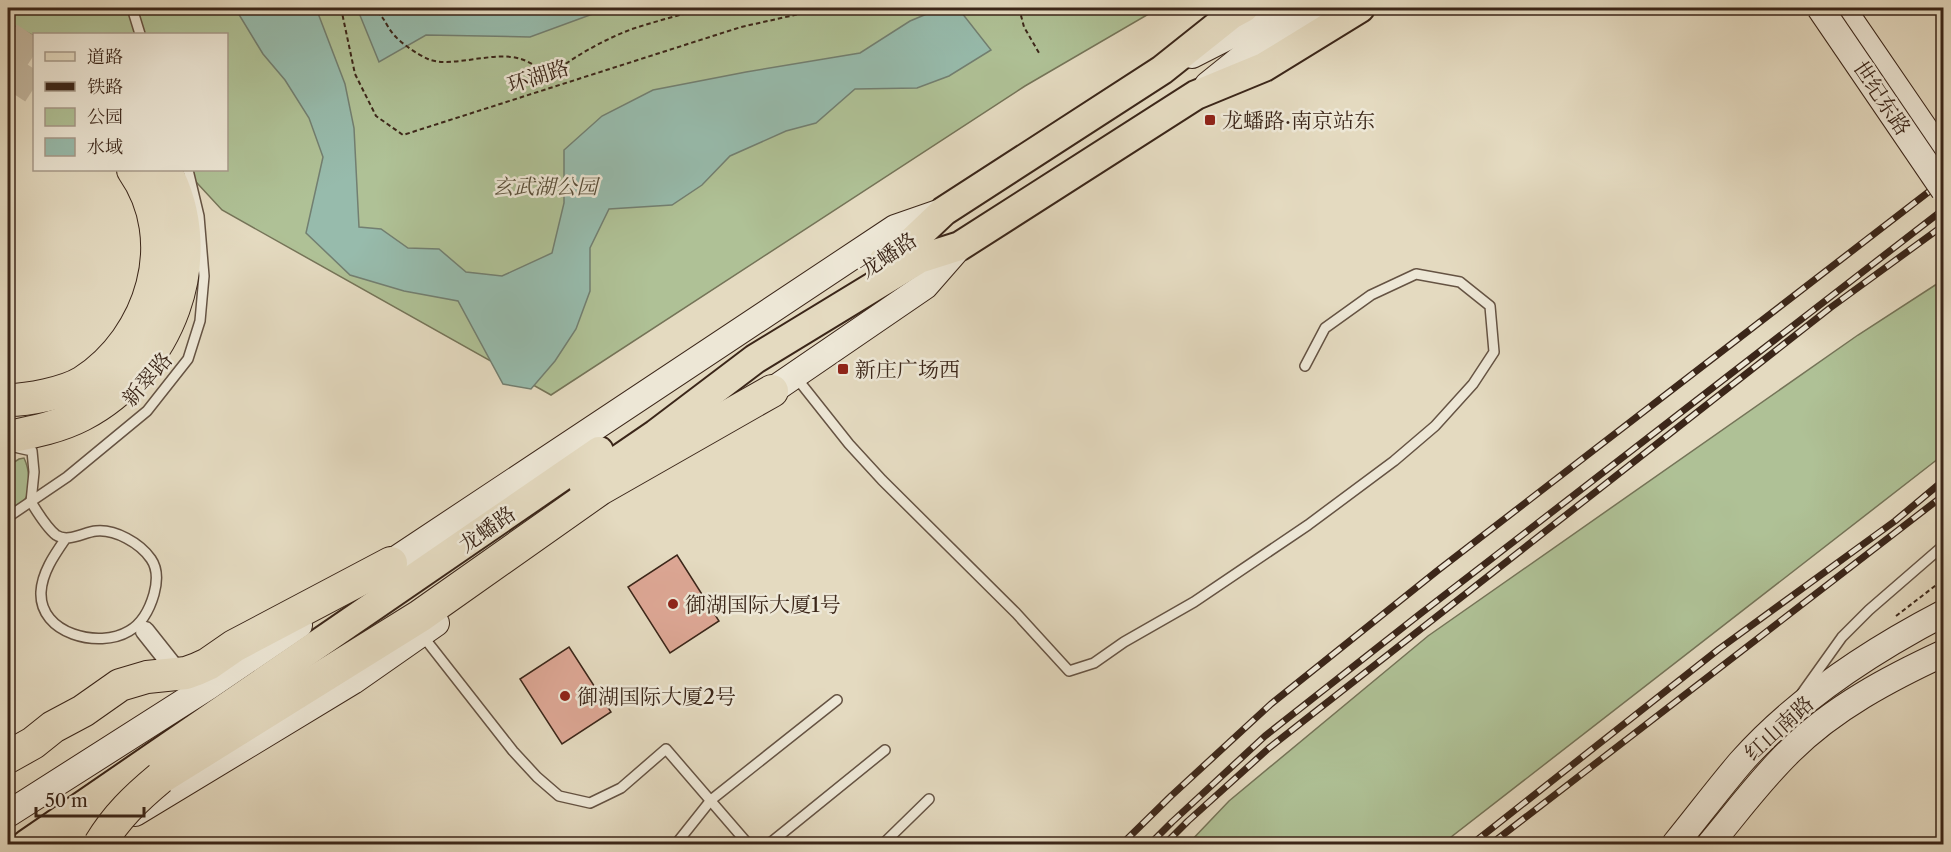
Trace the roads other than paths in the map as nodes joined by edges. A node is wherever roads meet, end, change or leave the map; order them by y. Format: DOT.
graph roads {
  1 [pos="132,8"];
  2 [pos="1279,8"];
  3 [pos="1320,8"];
  4 [pos="1359,8"];
  5 [pos="1820,8"];
  6 [pos="1842,8"];
  7 [pos="1249,27"];
  8 [pos="140,33"];
  9 [pos="1196,95"];
  10 [pos="1944,158"];
  11 [pos="134,171"];
  12 [pos="166,171"];
  13 [pos="188,171"];
  14 [pos="1944,190"];
  15 [pos="944,211"];
  16 [pos="960,246"];
  17 [pos="913,253"];
  18 [pos="1305,366"];
  19 [pos="783,383"];
  20 [pos="8,400"];
  21 [pos="10,445"];
  22 [pos="31,502"];
  23 [pos="8,517"];
  24 [pos="66,538"];
  25 [pos="1944,545"];
  26 [pos="391,563"];
  27 [pos="1944,604"];
  28 [pos="1944,613"];
  29 [pos="145,631"];
  30 [pos="420,633"];
  31 [pos="1904,634"];
  32 [pos="1944,653"];
  33 [pos="172,665"];
  34 [pos="837,700"];
  35 [pos="1784,719"];
  36 [pos="885,750"];
  37 [pos="8,757"];
  38 [pos="929,799"];
  39 [pos="711,800"];
  40 [pos="8,814"];
  41 [pos="27,844"];
  42 [pos="60,844"];
  43 [pos="83,844"];
  44 [pos="100,844"];
  45 [pos="676,844"];
  46 [pos="748,844"];
  47 [pos="769,844"];
  48 [pos="883,844"];
  49 [pos="1675,844"];
  50 [pos="1710,844"];
  1 -- 8 [label="lane"];
  2 -- 7 [label="street, 龙蟠路"];
  3 -- 7 [label="street, 龙蟠路"];
  4 -- 9 [label="main road, 龙蟠路"];
  5 -- 14 [label="street, 世纪东路, bridge"];
  6 -- 10 [label="street, 世纪东路"];
  7 -- 9 [label="street, 龙蟠路"];
  7 -- 15 [label="main road, 龙蟠路"];
  9 -- 16 [label="main road, 龙蟠路"];
  11 -- 20 [label="highway"];
  12 -- 21 [label="highway"];
  13 -- 22 [label="lane, 新翠路"];
  15 -- 17 [label="main road, 龙蟠路"];
  15 -- 26 [label="street, 龙蟠路"];
  16 -- 17 [label="main road, 龙蟠路"];
  16 -- 19 [label="street, 龙蟠路"];
  17 -- 41 [label="main road, 龙蟠路"];
  17 -- 42 [label="main road, 龙蟠路, bridge"];
  18 -- 19 [label="lane"];
  19 -- 30 [label="street, 龙蟠路"];
  19 -- 44 [label="highway, bridge"];
  21 -- 22 [label="lane"];
  22 -- 23 [label="lane, 新翠路"];
  22 -- 24 [label="lane"];
  24 -- 24 [label="lane"];
  25 -- 35 [label="lane"];
  26 -- 37 [label="highway"];
  26 -- 40 [label="street, 龙蟠路"];
  27 -- 31 [label="street, 红山南路"];
  28 -- 31 [label="street, 红山南路"];
  29 -- 33 [label="street"];
  30 -- 39 [label="lane"];
  30 -- 43 [label="street, 龙蟠路"];
  31 -- 35 [label="street, 红山南路"];
  32 -- 50 [label="street, 红山南路"];
  34 -- 39 [label="lane"];
  35 -- 49 [label="street, 红山南路"];
  36 -- 47 [label="lane"];
  38 -- 48 [label="lane"];
  39 -- 45 [label="lane"];
  39 -- 46 [label="lane"];
}
